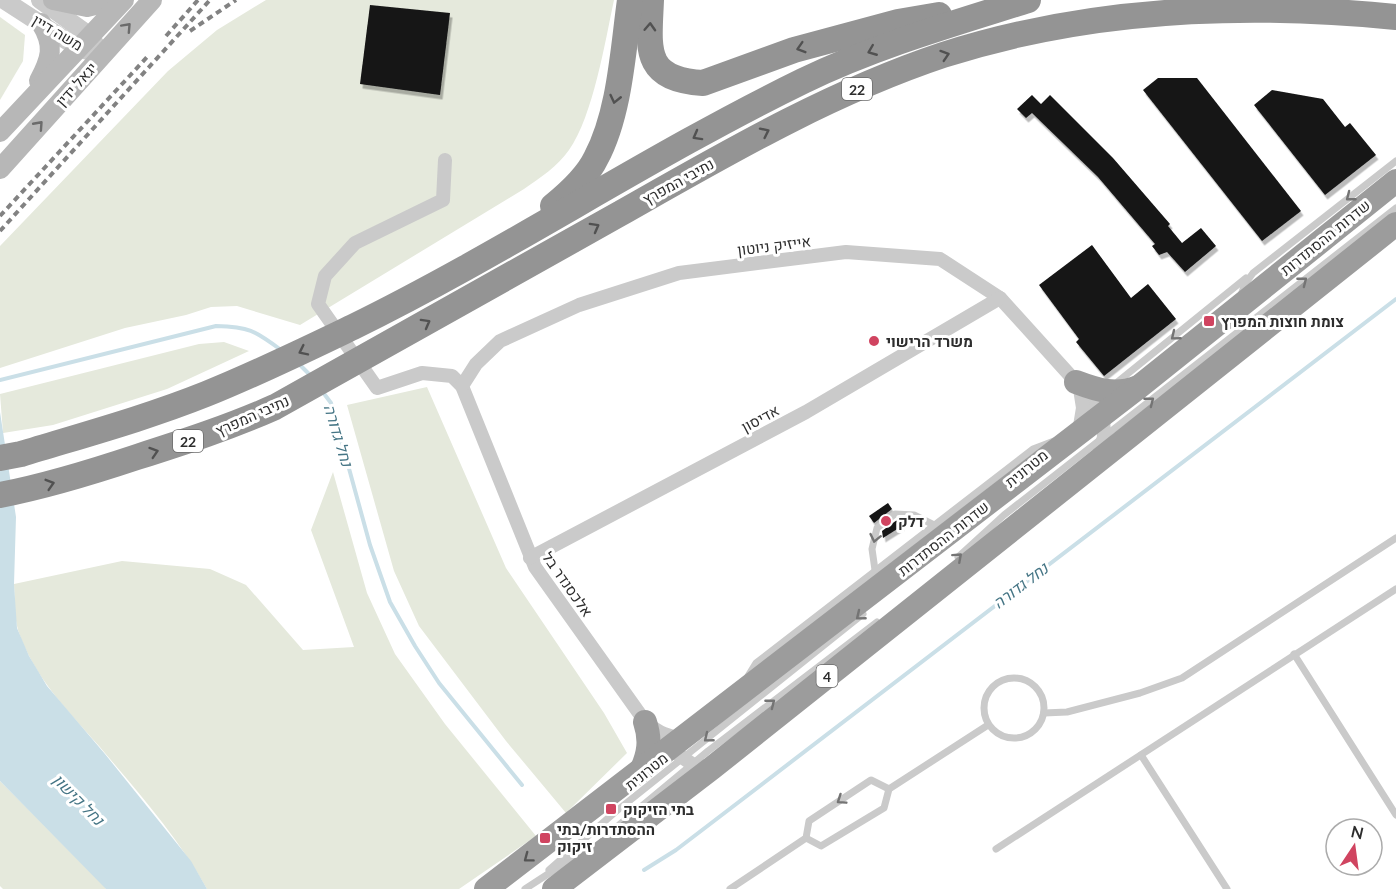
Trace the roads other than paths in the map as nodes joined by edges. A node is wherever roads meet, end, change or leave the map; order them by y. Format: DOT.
graph roads {
  1 [pos="4,0"];
  2 [pos="40,0"];
  3 [pos="53,0"];
  4 [pos="115,0"];
  5 [pos="124,0"];
  6 [pos="152,0"];
  7 [pos="630,0"];
  8 [pos="651,0"];
  9 [pos="1022,0"];
  10 [pos="1028,0"];
  11 [pos="1396,17"];
  12 [pos="41,23"];
  13 [pos="84,41"];
  14 [pos="102,55"];
  15 [pos="26,104"];
  16 [pos="0,132"];
  17 [pos="445,160"];
  18 [pos="1396,161"];
  19 [pos="0,169"];
  20 [pos="1396,181"];
  21 [pos="1396,208"];
  22 [pos="1396,224"];
  23 [pos="1253,273"];
  24 [pos="1279,285"];
  25 [pos="431,286"];
  26 [pos="1000,298"];
  27 [pos="1237,308"];
  28 [pos="1076,382"];
  29 [pos="462,386"];
  30 [pos="1140,386"];
  31 [pos="1107,391"];
  32 [pos="1102,434"];
  33 [pos="1079,436"];
  34 [pos="0,458"];
  35 [pos="0,495"];
  36 [pos="934,525"];
  37 [pos="1396,538"];
  38 [pos="530,558"];
  39 [pos="952,563"];
  40 [pos="875,570"];
  41 [pos="1396,589"];
  42 [pos="865,612"];
  43 [pos="879,620"];
  44 [pos="1294,654"];
  45 [pos="744,692"];
  46 [pos="1044,713"];
  47 [pos="645,722"];
  48 [pos="988,724"];
  49 [pos="1141,755"];
  50 [pos="688,756"];
  51 [pos="641,771"];
  52 [pos="889,789"];
  53 [pos="1396,815"];
  54 [pos="611,831"];
  55 [pos="806,838"];
  56 [pos="595,843"];
  57 [pos="996,849"];
  58 [pos="496,885"];
  59 [pos="545,885"];
  60 [pos="525,889"];
  61 [pos="730,889"];
  62 [pos="1227,889"];
  1 -- 12 [label="street, משה דיין"];
  2 -- 13 [label="street, משה דיין"];
  3 -- 4 [label="main road"];
  5 -- 13 [label="main road, יגאל ידין"];
  14 -- 6 [label="main road, יגאל ידין, one-way"];
  7 -- 25 [label="highway, one-way"];
  9 -- 8 [label="highway, one-way"];
  10 -- 25 [label="highway, נתיבי המפרץ / 22, one-way"];
  35 -- 11 [label="highway, נתיבי המפרץ / 22, one-way"];
  12 -- 13 [label="street, משה דיין"];
  12 -- 15 [label="main road"];
  13 -- 14 [label="street, משה דיין"];
  13 -- 15 [label="main road, יגאל ידין"];
  19 -- 14 [label="main road, יגאל ידין, one-way"];
  15 -- 16 [label="main road, יגאל ידין"];
  17 -- 29 [label="street"];
  18 -- 23 [label="lane, one-way"];
  20 -- 27 [label="highway, שדרות ההסתדרות / 4"];
  32 -- 21 [label="lane, מטרונית, one-way"];
  22 -- 32 [label="highway, שדרות ההסתדרות / 4"];
  23 -- 27 [label="lane"];
  23 -- 31 [label="lane, one-way"];
  24 -- 32 [label="lane, מטרונית"];
  25 -- 34 [label="highway, נתיבי המפרץ / 22, one-way"];
  26 -- 28 [label="street, אייזיק ניוטון"];
  26 -- 29 [label="street, אייזיק ניוטון"];
  26 -- 38 [label="street, אדיסון"];
  27 -- 30 [label="highway, שדרות ההסתדרות / 4"];
  28 -- 31 [label="highway"];
  28 -- 32 [label="street, אייזיק ניוטון"];
  28 -- 33 [label="street, אייזיק ניוטון"];
  29 -- 38 [label="street, אלכסנדר בל"];
  30 -- 31 [label="highway"];
  30 -- 32 [label="highway, שדרות ההסתדרות / 4"];
  32 -- 33 [label="highway, שדרות ההסתדרות / 4"];
  39 -- 32 [label="lane, מטרונית, one-way"];
  32 -- 50 [label="highway, שדרות ההסתדרות / 4"];
  33 -- 36 [label="lane"];
  33 -- 45 [label="highway, שדרות ההסתדרות / 4"];
  36 -- 40 [label="lane"];
  36 -- 40 [label="lane, one-way"];
  37 -- 46 [label="lane"];
  38 -- 47 [label="street, אלכסנדר בל"];
  40 -- 45 [label="lane"];
  41 -- 44 [label="lane"];
  42 -- 50 [label="lane, מטרונית, one-way"];
  50 -- 43 [label="lane, מטרונית, one-way"];
  44 -- 49 [label="lane"];
  44 -- 53 [label="lane"];
  45 -- 50 [label="highway, שדרות ההסתדרות / 4"];
  46 -- 48 [label="lane"];
  46 -- 48 [label="lane"];
  47 -- 50 [label="street, אלכסנדר בל"];
  47 -- 50 [label="street, אלכסנדר בל"];
  47 -- 51 [label="highway"];
  48 -- 52 [label="lane"];
  49 -- 57 [label="lane"];
  49 -- 62 [label="lane"];
  50 -- 51 [label="highway, שדרות ההסתדרות / 4"];
  50 -- 54 [label="lane, מטרונית"];
  50 -- 59 [label="highway, שדרות ההסתדרות / 4"];
  51 -- 58 [label="highway, שדרות ההסתדרות / 4, one-way"];
  52 -- 55 [label="lane"];
  52 -- 55 [label="lane, one-way"];
  55 -- 61 [label="lane"];
  56 -- 59 [label="lane"];
  59 -- 60 [label="lane"];
}
